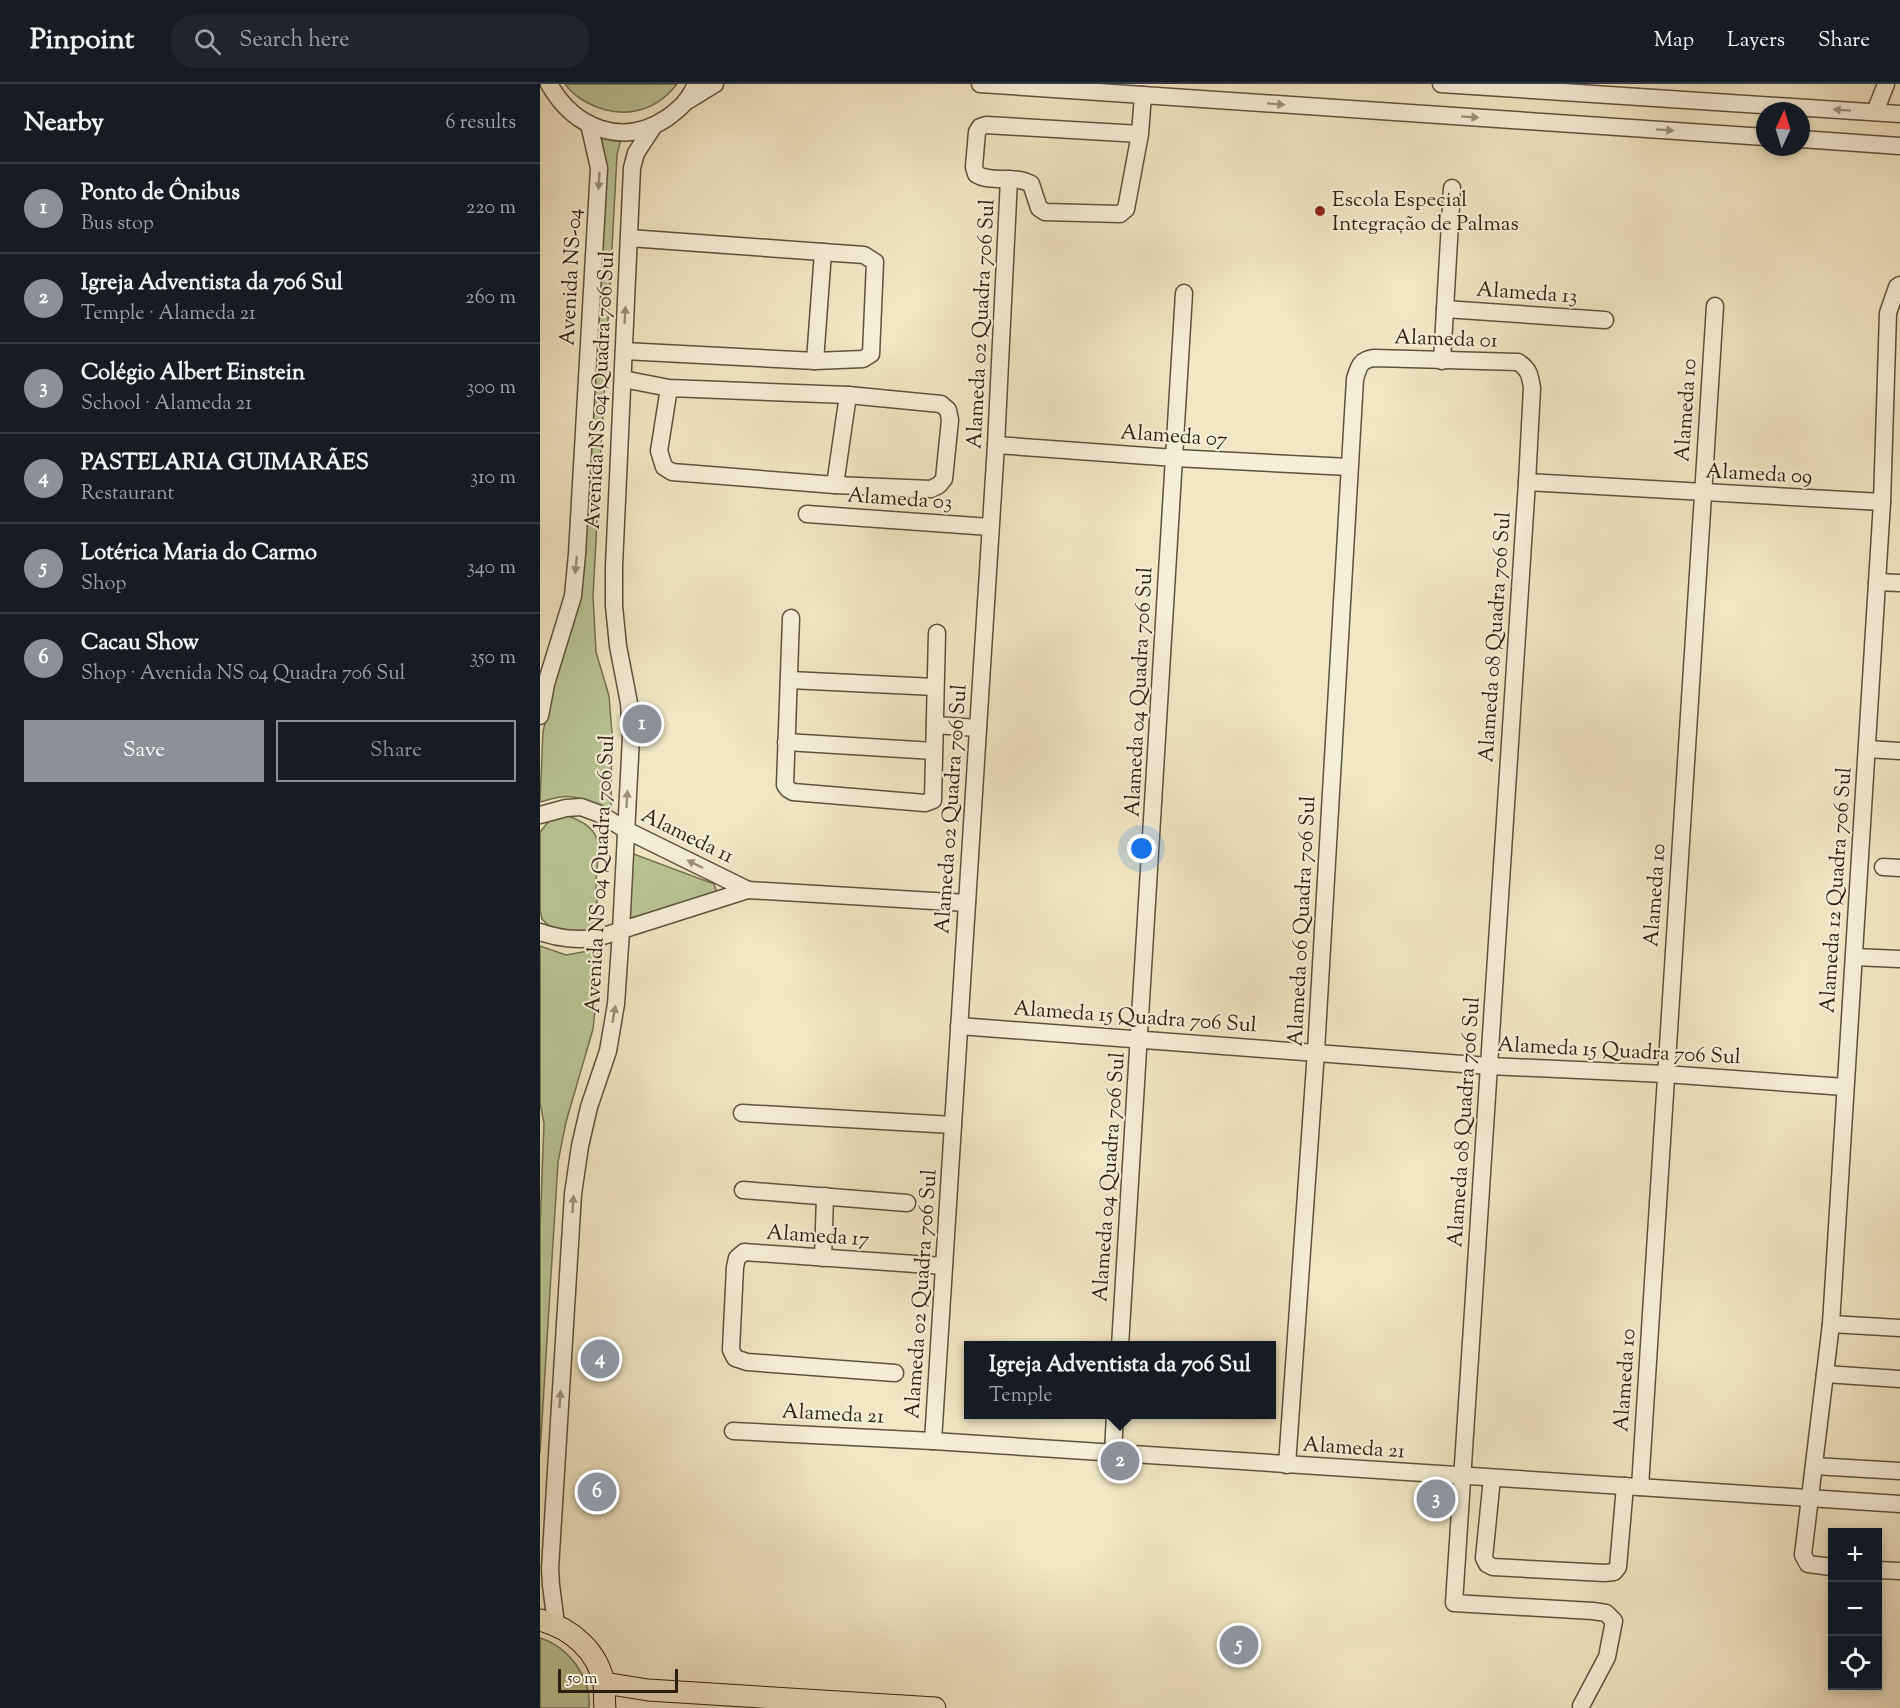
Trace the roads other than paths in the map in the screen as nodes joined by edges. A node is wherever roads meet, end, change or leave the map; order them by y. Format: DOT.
graph roads {
  1 [pos="549,84"];
  2 [pos="696,84"];
  3 [pos="715,84"];
  4 [pos="980,84"];
  5 [pos="1441,84"];
  6 [pos="1886,84"];
  7 [pos="1605,89"];
  8 [pos="1143,95"];
  9 [pos="690,100"];
  10 [pos="1875,112"];
  11 [pos="1900,114"];
  12 [pos="589,124"];
  13 [pos="653,127"];
  14 [pos="1140,134"];
  15 [pos="1756,135"];
  16 [pos="1810,140"];
  17 [pos="1900,146"];
  18 [pos="1009,179"];
  19 [pos="1452,188"];
  20 [pos="629,238"];
  21 [pos="823,252"];
  22 [pos="1900,285"];
  23 [pos="1185,293"];
  24 [pos="1715,306"];
  25 [pos="1445,309"];
  26 [pos="1605,320"];
  27 [pos="624,351"];
  28 [pos="815,361"];
  29 [pos="1442,361"];
  30 [pos="622,379"];
  31 [pos="1355,379"];
  32 [pos="669,388"];
  33 [pos="1532,388"];
  34 [pos="848,395"];
  35 [pos="996,445"];
  36 [pos="1174,458"];
  37 [pos="1349,468"];
  38 [pos="1527,482"];
  39 [pos="835,485"];
  40 [pos="1703,492"];
  41 [pos="1882,502"];
  42 [pos="807,514"];
  43 [pos="990,527"];
  44 [pos="1877,582"];
  45 [pos="1900,583"];
  46 [pos="791,618"];
  47 [pos="938,633"];
  48 [pos="790,680"];
  49 [pos="935,687"];
  50 [pos="540,716"];
  51 [pos="935,725"];
  52 [pos="978,728"];
  53 [pos="786,742"];
  54 [pos="1867,749"];
  55 [pos="934,751"];
  56 [pos="1900,751"];
  57 [pos="540,815"];
  58 [pos="626,830"];
  59 [pos="1883,867"];
  60 [pos="1900,868"];
  61 [pos="748,890"];
  62 [pos="967,903"];
  63 [pos="621,931"];
  64 [pos="540,932"];
  65 [pos="1854,957"];
  66 [pos="1900,959"];
  67 [pos="959,1026"];
  68 [pos="1140,1038"];
  69 [pos="1316,1052"];
  70 [pos="1489,1066"];
  71 [pos="1665,1074"];
  72 [pos="1845,1087"];
  73 [pos="742,1113"];
  74 [pos="953,1125"];
  75 [pos="743,1190"];
  76 [pos="825,1196"];
  77 [pos="907,1203"];
  78 [pos="823,1258"];
  79 [pos="944,1266"];
  80 [pos="1831,1324"];
  81 [pos="1900,1328"];
  82 [pos="1120,1341"];
  83 [pos="895,1373"];
  84 [pos="1825,1374"];
  85 [pos="1900,1379"];
  86 [pos="1115,1419"];
  87 [pos="734,1431"];
  88 [pos="933,1441"];
  89 [pos="1113,1453"];
  90 [pos="1287,1465"];
  91 [pos="1814,1466"];
  92 [pos="1900,1471"];
  93 [pos="1463,1477"];
  94 [pos="1492,1479"];
  95 [pos="1632,1487"];
  96 [pos="1810,1499"];
  97 [pos="1900,1504"];
  98 [pos="1828,1566"];
  99 [pos="1882,1570"];
  100 [pos="1900,1571"];
  101 [pos="548,1622"];
  102 [pos="604,1683"];
  103 [pos="1581,1706"];
  104 [pos="605,1708"];
  105 [pos="935,1708"];
  1 -- 12 [label="street"];
  2 -- 9 [label="street"];
  3 -- 9 [label="street"];
  4 -- 8 [label="street"];
  5 -- 7 [label="street"];
  6 -- 10 [label="street"];
  10 -- 7 [label="street, one-way"];
  8 -- 14 [label="street"];
  8 -- 15 [label="street, one-way"];
  9 -- 13 [label="street"];
  10 -- 11 [label="street"];
  12 -- 13 [label="street"];
  12 -- 50 [label="street, Avenida NS-04, one-way"];
  13 -- 20 [label="street, Avenida NS 04 Quadra 706 Sul"];
  14 -- 18 [label="street"];
  14 -- 18 [label="street"];
  16 -- 17 [label="street"];
  18 -- 35 [label="street, Alameda 02 Quadra 706 Sul"];
  19 -- 25 [label="street"];
  20 -- 21 [label="street"];
  27 -- 20 [label="street, Avenida NS 04 Quadra 706 Sul, one-way"];
  21 -- 28 [label="street"];
  21 -- 28 [label="street"];
  22 -- 41 [label="street, Alameda 12 Quadra 706 Sul"];
  23 -- 36 [label="street, Alameda 04 Quadra 706 Sul"];
  24 -- 40 [label="street, Alameda 10"];
  25 -- 26 [label="street, Alameda 13"];
  25 -- 29 [label="street"];
  27 -- 28 [label="street"];
  27 -- 30 [label="street, Avenida NS 04 Quadra 706 Sul"];
  29 -- 31 [label="street, Alameda 01"];
  29 -- 33 [label="street, Alameda 01"];
  30 -- 32 [label="street"];
  58 -- 30 [label="street, Avenida NS 04 Quadra 706 Sul, one-way"];
  31 -- 37 [label="street, Alameda 06 Quadra 706 Sul"];
  32 -- 34 [label="street"];
  32 -- 39 [label="street"];
  33 -- 38 [label="street, Alameda 08 Quadra 706 Sul"];
  34 -- 39 [label="street"];
  34 -- 39 [label="street"];
  35 -- 36 [label="street, Alameda 07"];
  35 -- 43 [label="street, Alameda 02 Quadra 706 Sul"];
  36 -- 37 [label="street, Alameda 07"];
  36 -- 68 [label="street, Alameda 04 Quadra 706 Sul"];
  37 -- 69 [label="street, Alameda 06 Quadra 706 Sul"];
  38 -- 40 [label="street, Alameda 09"];
  38 -- 70 [label="street, Alameda 08 Quadra 706 Sul"];
  40 -- 41 [label="street, Alameda 09"];
  40 -- 71 [label="street, Alameda 10"];
  41 -- 44 [label="street, Alameda 12 Quadra 706 Sul"];
  42 -- 43 [label="street, Alameda 03"];
  43 -- 52 [label="street, Alameda 02 Quadra 706 Sul"];
  44 -- 45 [label="street"];
  44 -- 54 [label="street, Alameda 12 Quadra 706 Sul"];
  46 -- 48 [label="street"];
  47 -- 49 [label="street"];
  48 -- 49 [label="street"];
  48 -- 53 [label="street"];
  49 -- 51 [label="street"];
  51 -- 52 [label="street"];
  51 -- 55 [label="street"];
  52 -- 62 [label="street, Alameda 02 Quadra 706 Sul"];
  53 -- 55 [label="street"];
  53 -- 55 [label="street"];
  54 -- 56 [label="street"];
  54 -- 65 [label="street, Alameda 12 Quadra 706 Sul"];
  57 -- 58 [label="street, Alameda 11"];
  61 -- 58 [label="street, Alameda 11, one-way"];
  58 -- 63 [label="street, Avenida NS 04 Quadra 706 Sul"];
  59 -- 60 [label="street"];
  61 -- 62 [label="street, Alameda 11"];
  61 -- 63 [label="street, Alameda 11"];
  62 -- 67 [label="street, Alameda 02 Quadra 706 Sul"];
  63 -- 64 [label="street, Alameda 11"];
  101 -- 63 [label="street, Avenida NS 04 Quadra 706 Sul, one-way"];
  65 -- 66 [label="street"];
  65 -- 72 [label="street, Alameda 12 Quadra 706 Sul"];
  67 -- 68 [label="street, Alameda 15 Quadra 706 Sul"];
  67 -- 74 [label="street, Alameda 02 Quadra 706 Sul"];
  68 -- 69 [label="street, Alameda 15 Quadra 706 Sul"];
  68 -- 82 [label="street, Alameda 04 Quadra 706 Sul"];
  69 -- 70 [label="street, Alameda 15 Quadra 706 Sul"];
  69 -- 90 [label="street, Alameda 06 Quadra 706 Sul"];
  70 -- 71 [label="street, Alameda 15 Quadra 706 Sul"];
  70 -- 93 [label="street, Alameda 08 Quadra 706 Sul"];
  71 -- 72 [label="street, Alameda 15 Quadra 706 Sul"];
  71 -- 95 [label="street, Alameda 10"];
  72 -- 80 [label="street, Alameda 12 Quadra 706 Sul"];
  73 -- 74 [label="street"];
  74 -- 79 [label="street, Alameda 02 Quadra 706 Sul"];
  75 -- 76 [label="street"];
  76 -- 77 [label="street"];
  76 -- 78 [label="street"];
  78 -- 79 [label="street, Alameda 17"];
  78 -- 83 [label="street, Alameda 17"];
  79 -- 88 [label="street, Alameda 02 Quadra 706 Sul"];
  80 -- 81 [label="street"];
  80 -- 84 [label="street, Alameda 12 Quadra 706 Sul"];
  84 -- 85 [label="street"];
  84 -- 91 [label="street, Alameda 12 Quadra 706 Sul"];
  86 -- 89 [label="street"];
  87 -- 88 [label="street, Alameda 21"];
  88 -- 89 [label="street, Alameda 21"];
  89 -- 90 [label="street, Alameda 21"];
  90 -- 93 [label="street, Alameda 21"];
  91 -- 92 [label="street"];
  91 -- 96 [label="street, Alameda 12 Quadra 706 Sul"];
  93 -- 94 [label="street, Alameda 21"];
  93 -- 103 [label="street, Alameda 08 Quadra 706 Sul"];
  94 -- 95 [label="street, Alameda 21"];
  94 -- 95 [label="street, Alameda 10"];
  95 -- 96 [label="street, Alameda 21"];
  96 -- 97 [label="street, Alameda 21"];
  96 -- 98 [label="street, Alameda 12 Quadra 706 Sul"];
  99 -- 100 [label="street"];
  101 -- 102 [label="main road"];
  102 -- 104 [label="main road"];
  102 -- 105 [label="main road"];
}
